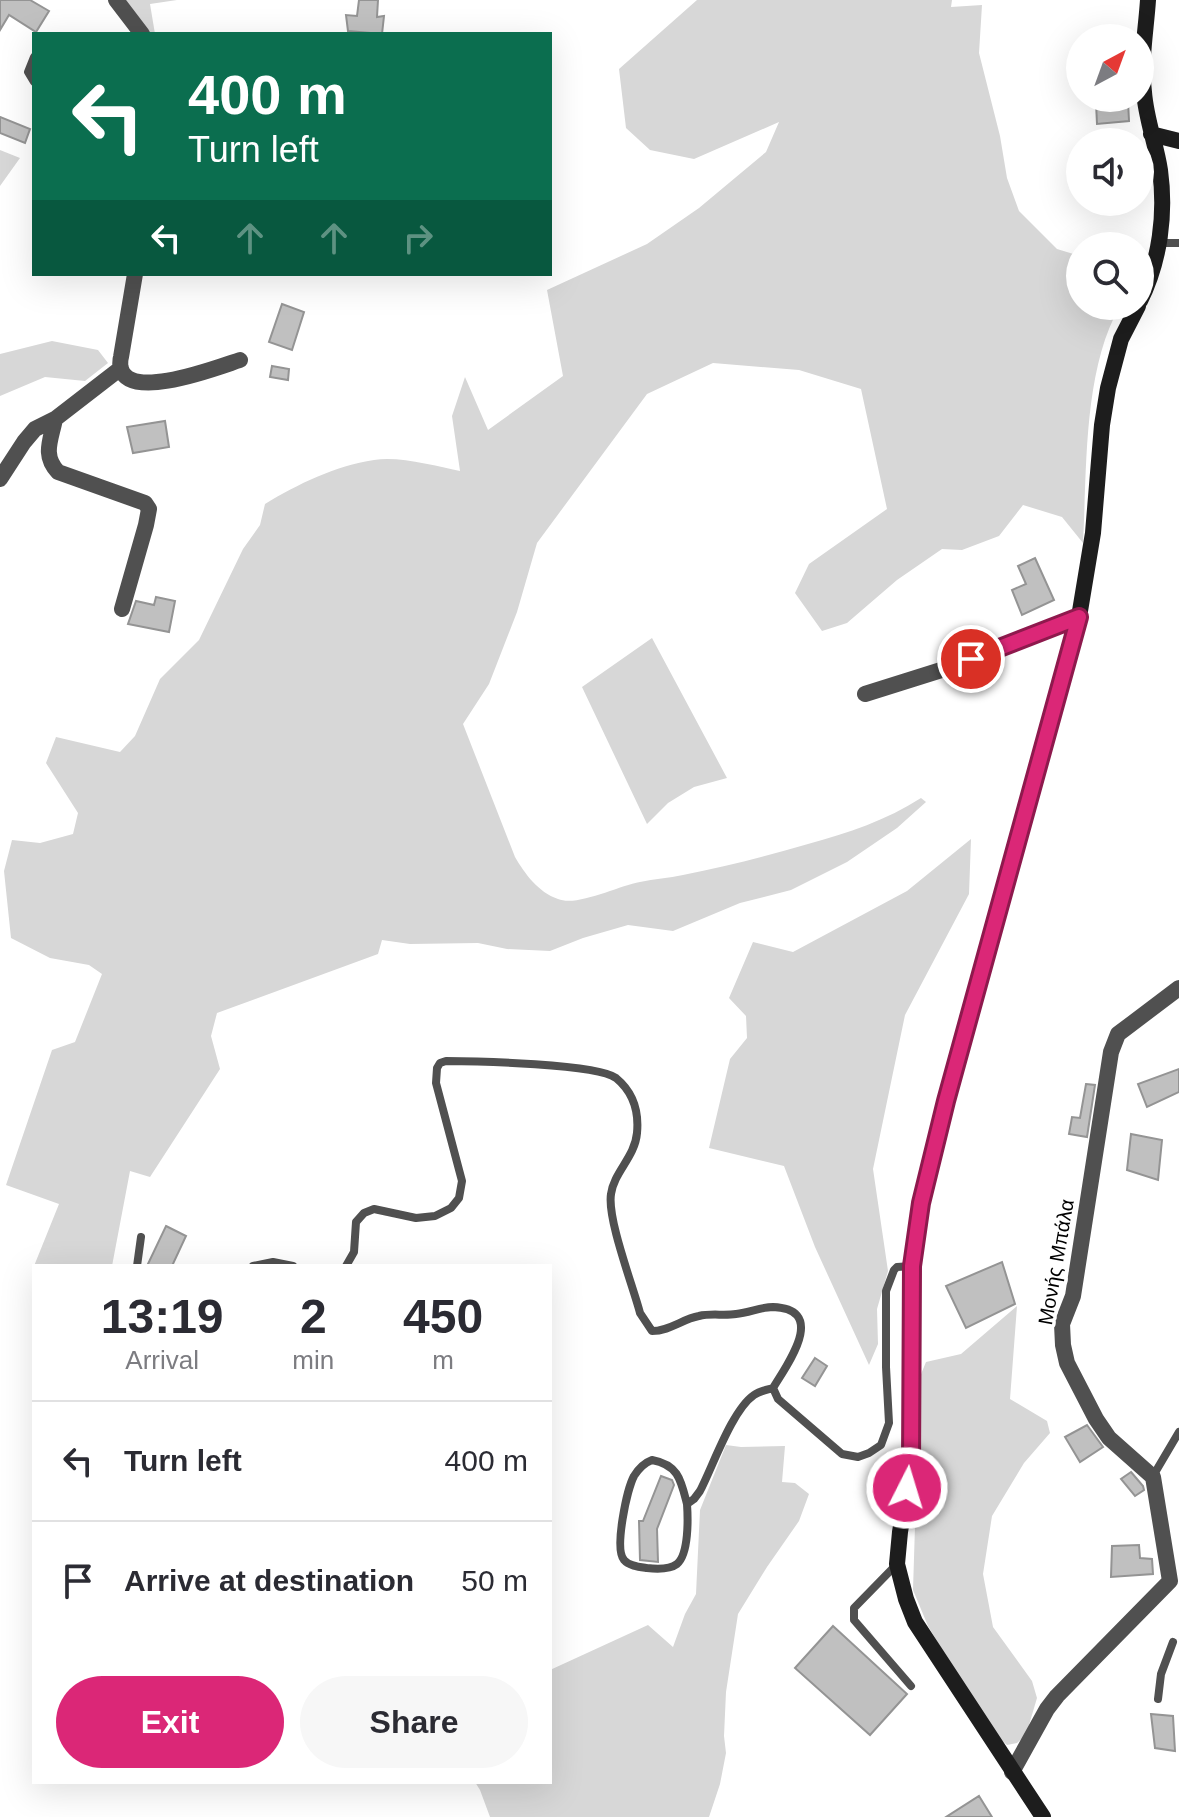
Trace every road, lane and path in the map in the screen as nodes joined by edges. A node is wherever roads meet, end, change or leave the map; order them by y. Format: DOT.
graph roads {
  1 [pos="116,0"];
  2 [pos="1148,0"];
  3 [pos="140,32"];
  4 [pos="32,60"];
  5 [pos="32,79"];
  6 [pos="1150,128"];
  7 [pos="1154,135"];
  8 [pos="1179,141"];
  9 [pos="1154,146"];
  10 [pos="1159,243"];
  11 [pos="1179,243"];
  12 [pos="1154,264"];
  13 [pos="135,276"];
  14 [pos="1131,320"];
  15 [pos="240,360"];
  16 [pos="121,368"];
  17 [pos="55,419"];
  18 [pos="0,479"];
  19 [pos="122,609"];
  20 [pos="1079,617"];
  21 [pos="865,694"];
  22 [pos="1179,988"];
  23 [pos="141,1237"];
  24 [pos="137,1264"];
  25 [pos="263,1264"];
  26 [pos="283,1264"];
  27 [pos="347,1264"];
  28 [pos="912,1266"];
  29 [pos="773,1388"];
  30 [pos="1179,1432"];
  31 [pos="1153,1477"];
  32 [pos="687,1504"];
  33 [pos="897,1564"];
  34 [pos="1173,1642"];
  35 [pos="911,1686"];
  36 [pos="1158,1699"];
  37 [pos="1012,1772"];
  38 [pos="1043,1817"];
  1 -- 3 [label="street"];
  2 -- 6 [label="street"];
  4 -- 5 [label="lane"];
  7 -- 8 [label="street"];
  9 -- 10 [label="street"];
  10 -- 11 [label="lane"];
  10 -- 12 [label="street"];
  13 -- 16 [label="street"];
  14 -- 20 [label="street"];
  15 -- 16 [label="street"];
  16 -- 17 [label="street"];
  17 -- 18 [label="street"];
  17 -- 19 [label="street"];
  20 -- 21 [label="street"];
  20 -- 28 [label="street"];
  22 -- 31 [label="street, Μονής Μπάλα"];
  23 -- 24 [label="lane"];
  25 -- 26 [label="lane"];
  27 -- 29 [label="lane"];
  28 -- 29 [label="lane"];
  28 -- 33 [label="street"];
  29 -- 32 [label="lane"];
  30 -- 31 [label="lane"];
  31 -- 37 [label="street"];
  32 -- 32 [label="lane"];
  33 -- 35 [label="lane"];
  33 -- 37 [label="street"];
  34 -- 36 [label="lane"];
  37 -- 38 [label="street"];
}
